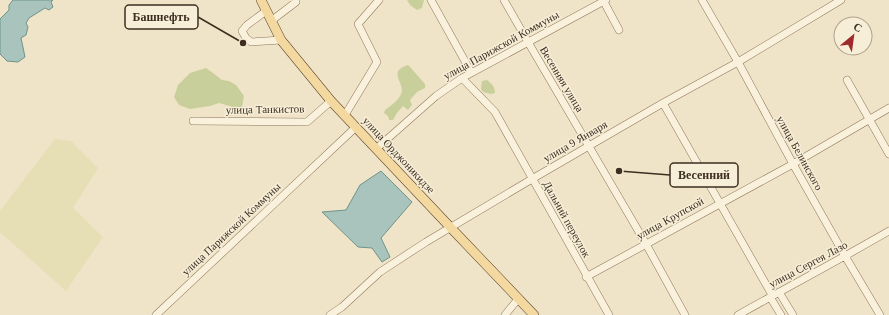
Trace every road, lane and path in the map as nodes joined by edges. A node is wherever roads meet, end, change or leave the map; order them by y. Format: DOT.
graph roads {
  1 [pos="261,0"];
  2 [pos="296,0"];
  3 [pos="379,0"];
  4 [pos="431,0"];
  5 [pos="504,0"];
  6 [pos="604,0"];
  7 [pos="702,0"];
  8 [pos="841,0"];
  9 [pos="266,11"];
  10 [pos="271,21"];
  11 [pos="619,30"];
  12 [pos="281,40"];
  13 [pos="528,42"];
  14 [pos="738,62"];
  15 [pos="471,72"];
  16 [pos="462,78"];
  17 [pos="847,80"];
  18 [pos="331,101"];
  19 [pos="663,103"];
  20 [pos="889,108"];
  21 [pos="345,115"];
  22 [pos="869,119"];
  23 [pos="193,121"];
  24 [pos="356,127"];
  25 [pos="589,146"];
  26 [pos="376,149"];
  27 [pos="889,154"];
  28 [pos="793,164"];
  29 [pos="532,179"];
  30 [pos="720,203"];
  31 [pos="451,228"];
  32 [pos="889,231"];
  33 [pos="646,244"];
  34 [pos="845,256"];
  35 [pos="586,276"];
  36 [pos="774,295"];
  37 [pos="518,299"];
  38 [pos="156,315"];
  39 [pos="330,315"];
  40 [pos="505,315"];
  41 [pos="534,315"];
  42 [pos="609,315"];
  43 [pos="685,315"];
  44 [pos="738,315"];
  45 [pos="781,315"];
  46 [pos="793,315"];
  47 [pos="880,315"];
  1 -- 9 [label="main road, улица Орджоникидзе"];
  2 -- 10 [label="street"];
  3 -- 21 [label="street"];
  4 -- 15 [label="street"];
  5 -- 13 [label="street, Весенняя улица"];
  6 -- 11 [label="street"];
  6 -- 13 [label="street, улица Парижской Коммуны"];
  7 -- 14 [label="street, улица Белинского"];
  8 -- 14 [label="street, улица 9 Января"];
  9 -- 10 [label="main road, улица Орджоникидзе"];
  9 -- 12 [label="street"];
  10 -- 12 [label="main road, улица Орджоникидзе"];
  12 -- 18 [label="main road, улица Орджоникидзе"];
  13 -- 15 [label="street, улица Парижской Коммуны"];
  13 -- 25 [label="street, Весенняя улица"];
  14 -- 19 [label="street, улица 9 Января"];
  14 -- 28 [label="street, улица Белинского"];
  15 -- 16 [label="street, улица Парижской Коммуны"];
  16 -- 26 [label="street, улица Парижской Коммуны"];
  16 -- 29 [label="street, Дальний переулок"];
  17 -- 22 [label="street"];
  18 -- 21 [label="main road, улица Орджоникидзе"];
  18 -- 23 [label="street, улица Танкистов"];
  19 -- 25 [label="street, улица 9 Января"];
  19 -- 30 [label="street"];
  20 -- 22 [label="street, улица Крупской"];
  21 -- 24 [label="main road, улица Орджоникидзе"];
  22 -- 27 [label="street"];
  22 -- 28 [label="street, улица Крупской"];
  24 -- 26 [label="main road, улица Орджоникидзе"];
  24 -- 38 [label="street, улица Парижской Коммуны"];
  25 -- 29 [label="street, улица 9 Января"];
  25 -- 33 [label="street, Весенняя улица"];
  26 -- 31 [label="main road, улица Орджоникидзе"];
  28 -- 30 [label="street, улица Крупской"];
  28 -- 34 [label="street, улица Белинского"];
  29 -- 31 [label="street, улица 9 Января"];
  29 -- 35 [label="street, Дальний переулок"];
  30 -- 33 [label="street, улица Крупской"];
  30 -- 36 [label="street"];
  31 -- 37 [label="main road, улица Орджоникидзе"];
  31 -- 39 [label="street, улица 9 Января"];
  32 -- 34 [label="street, улица Сергея Лазо"];
  33 -- 35 [label="street, улица Крупской"];
  33 -- 43 [label="street, Весенняя улица"];
  34 -- 36 [label="street, улица Сергея Лазо"];
  34 -- 47 [label="street, улица Белинского"];
  35 -- 42 [label="street, Дальний переулок"];
  36 -- 44 [label="street, улица Сергея Лазо"];
  36 -- 45 [label="street"];
  36 -- 46 [label="street"];
  37 -- 40 [label="street"];
  37 -- 41 [label="main road, улица Орджоникидзе"];
}
